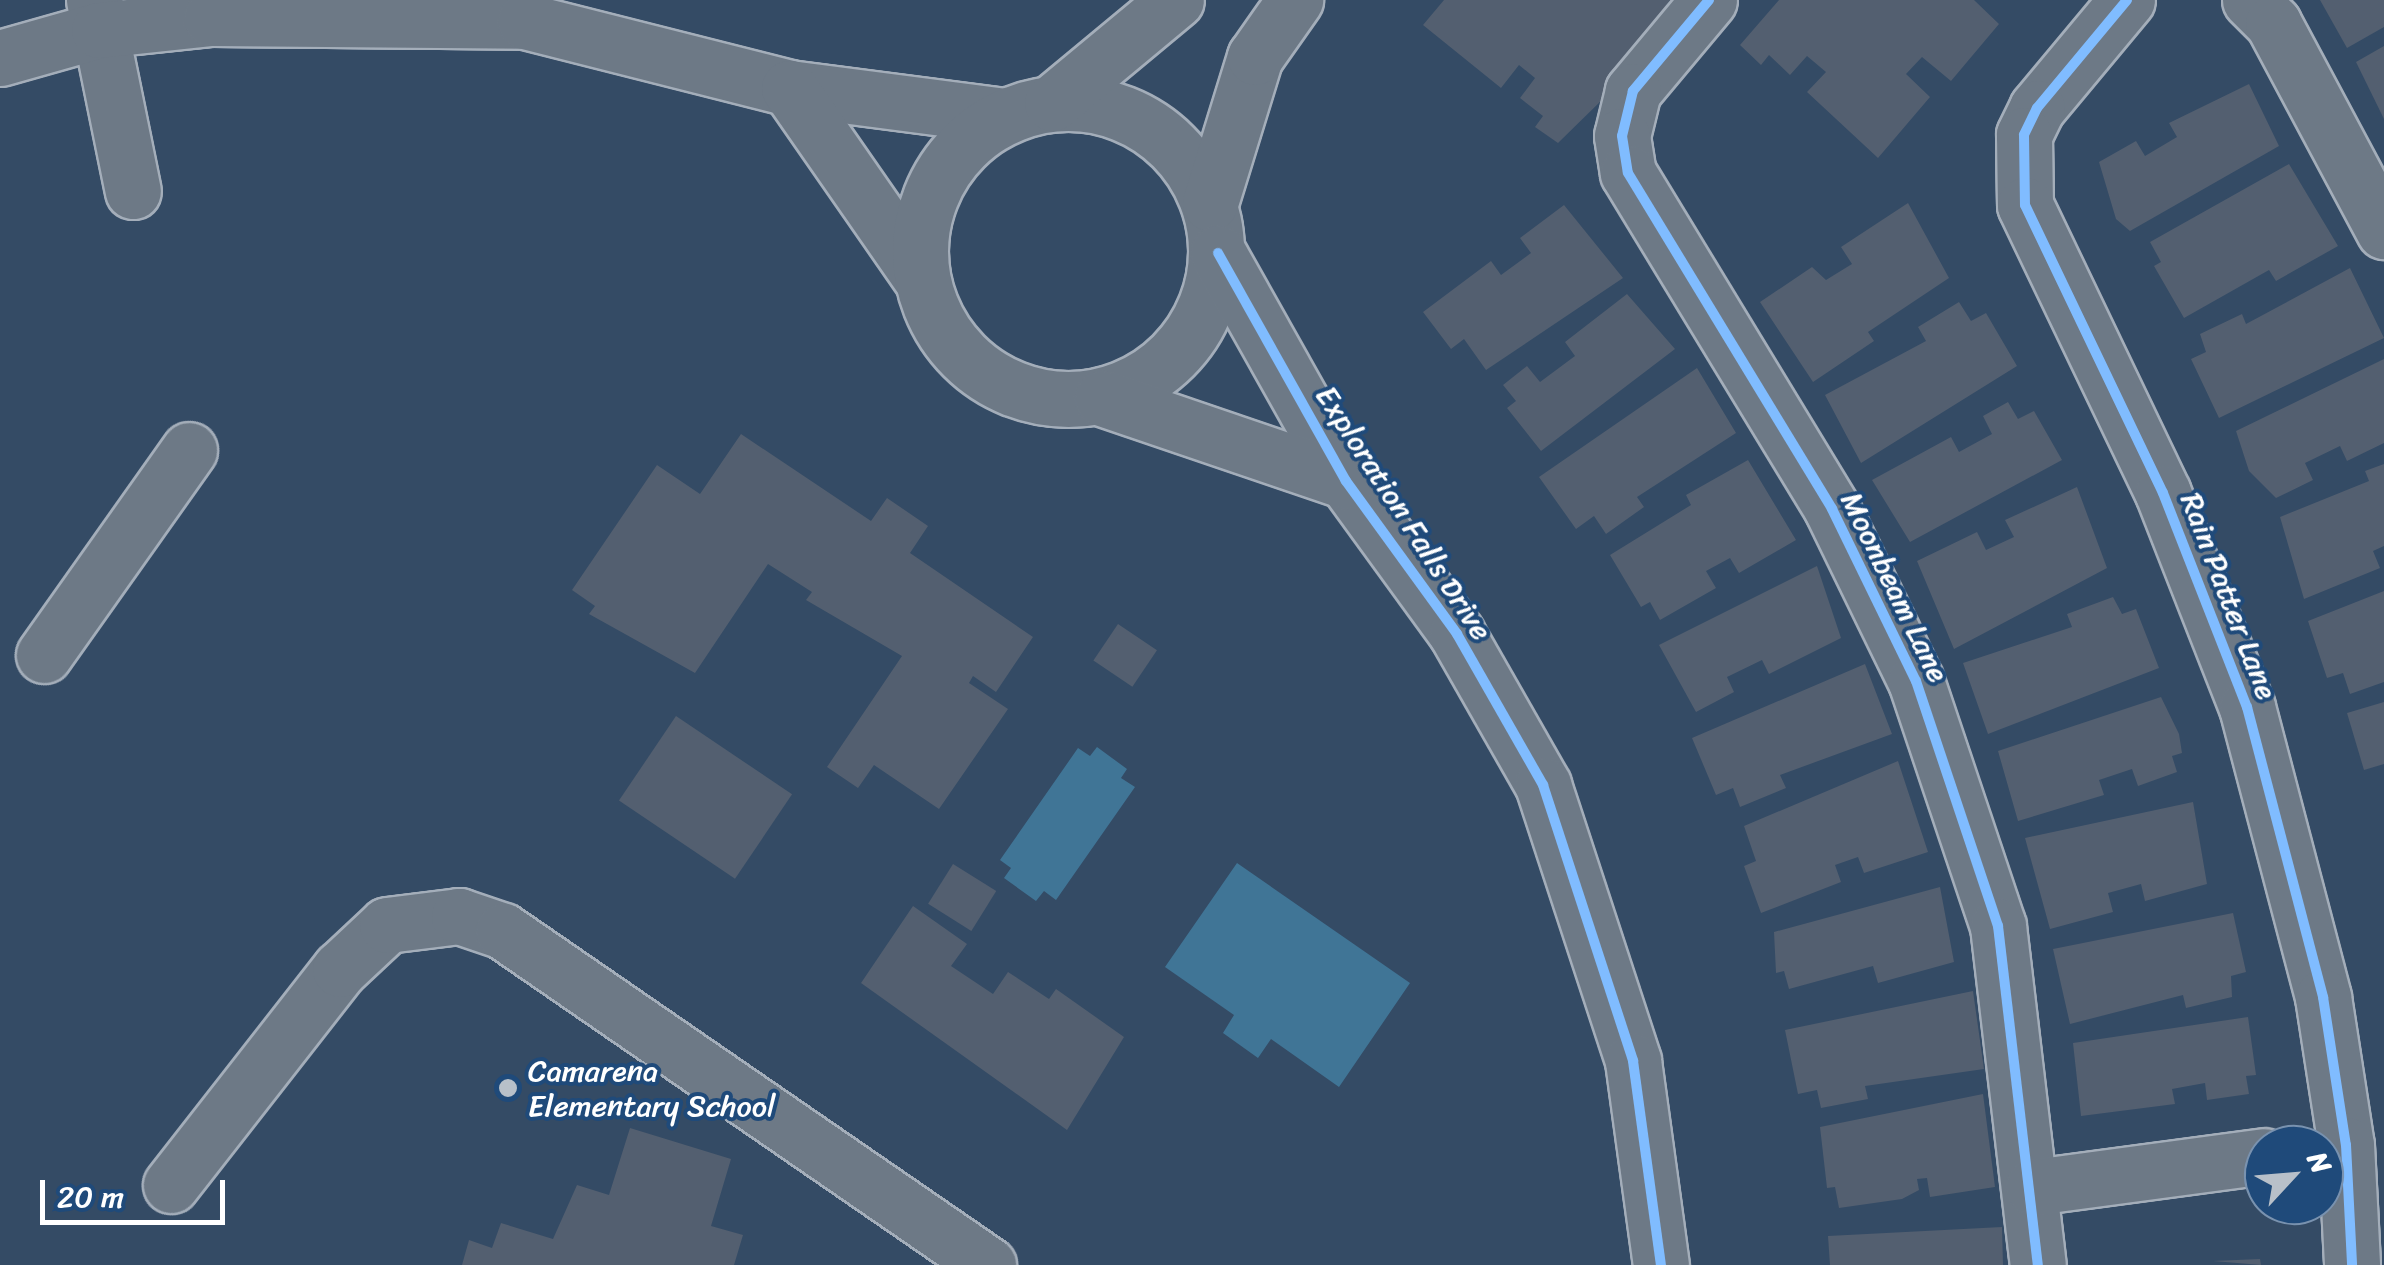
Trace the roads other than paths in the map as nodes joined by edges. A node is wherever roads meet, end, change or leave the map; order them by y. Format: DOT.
graph roads {
  1 [pos="1176,0"];
  2 [pos="1294,0"];
  3 [pos="1709,0"];
  4 [pos="2127,0"];
  5 [pos="2250,0"];
  6 [pos="96,15"];
  7 [pos="0,58"];
  8 [pos="789,88"];
  9 [pos="1028,109"];
  10 [pos="134,191"];
  11 [pos="1214,228"];
  12 [pos="2384,231"];
  13 [pos="920,278"];
  14 [pos="1102,398"];
  15 [pos="189,450"];
  16 [pos="1346,482"];
  17 [pos="44,655"];
  18 [pos="2333,1125"];
  19 [pos="2244,1159"];
  20 [pos="171,1185"];
  21 [pos="2033,1188"];
  22 [pos="2344,1209"];
  23 [pos="988,1265"];
  24 [pos="1661,1265"];
  25 [pos="2038,1265"];
  26 [pos="2352,1265"];
  1 -- 9 [label="street, Exploration Falls Drive"];
  2 -- 11 [label="street, Exploration Falls Drive"];
  3 -- 21 [label="street, Moonbeam Lane"];
  4 -- 18 [label="street, Rain Patter Lane"];
  5 -- 12 [label="street"];
  6 -- 7 [label="street, Exploration Falls Drive"];
  6 -- 8 [label="street, Exploration Falls Drive"];
  6 -- 10 [label="street"];
  8 -- 9 [label="street, Exploration Falls Drive"];
  8 -- 13 [label="street, Exploration Falls Drive"];
  9 -- 11 [label="street, Exploration Falls Drive"];
  9 -- 13 [label="street, Exploration Falls Drive"];
  11 -- 14 [label="street, Exploration Falls Drive"];
  11 -- 16 [label="street, Exploration Falls Drive"];
  13 -- 14 [label="street, Exploration Falls Drive"];
  14 -- 16 [label="street, Exploration Falls Drive"];
  15 -- 17 [label="street"];
  16 -- 24 [label="street, Exploration Falls Drive"];
  19 -- 21 [label="street"];
  20 -- 23 [label="street"];
  21 -- 25 [label="street, Moonbeam Lane"];
  22 -- 26 [label="street, Rain Patter Lane"];
}
